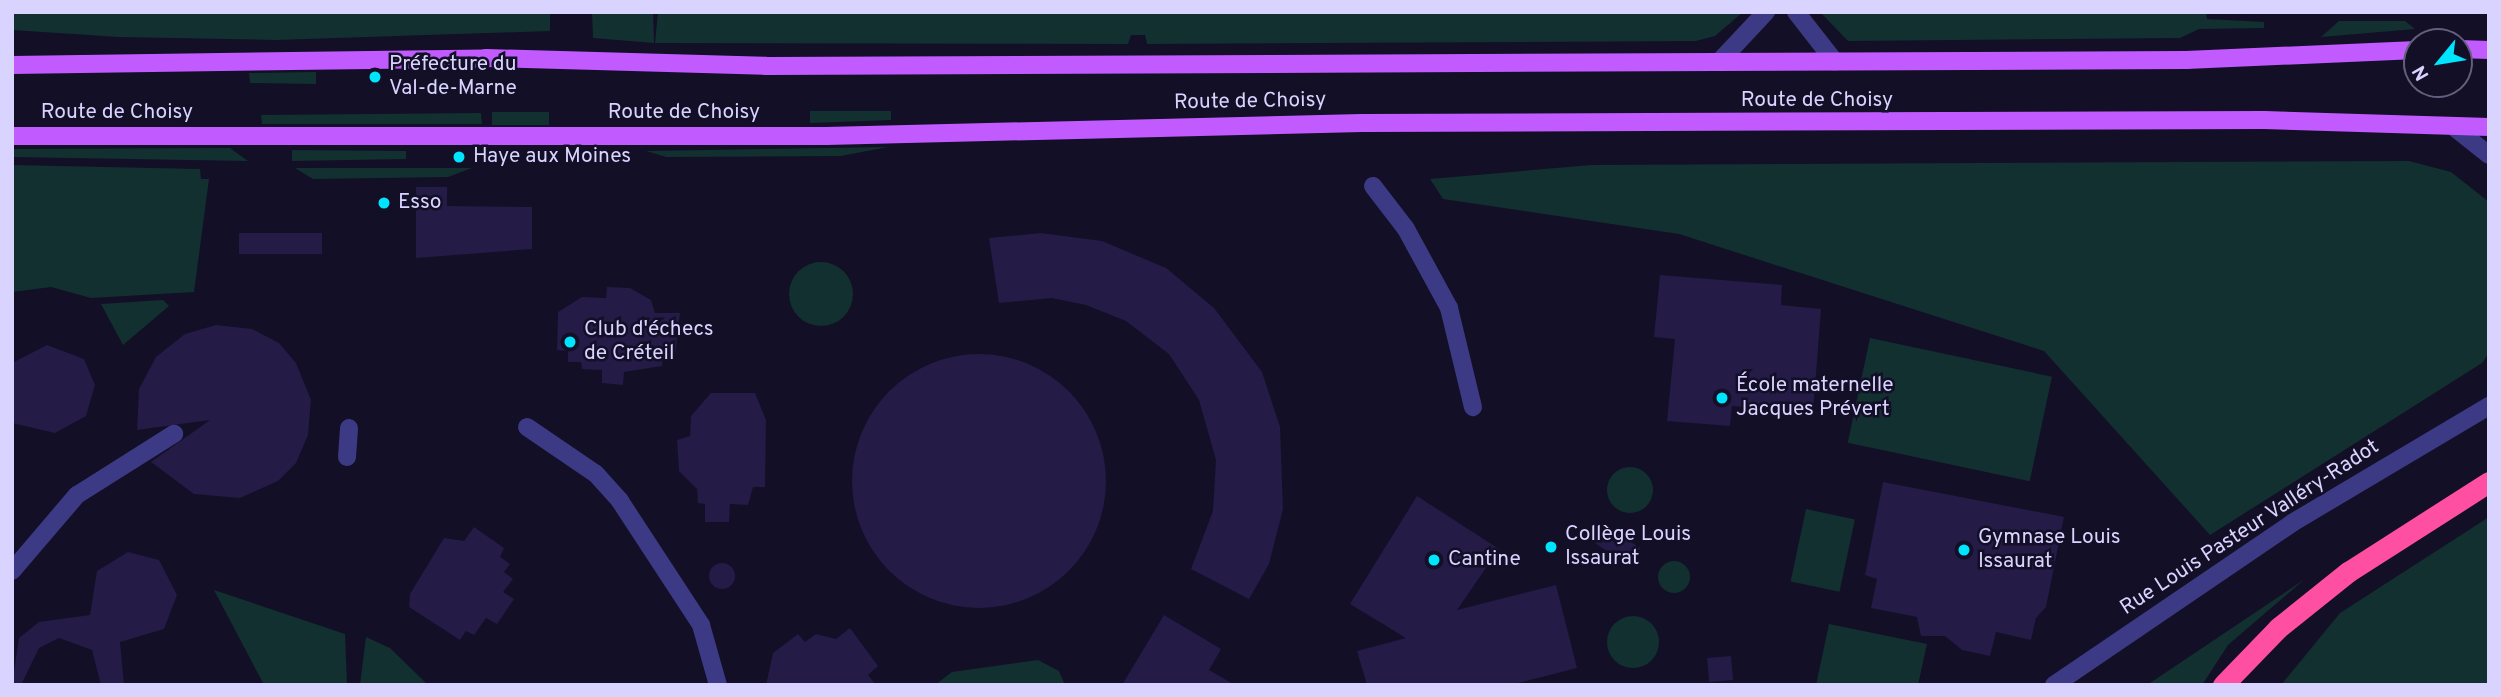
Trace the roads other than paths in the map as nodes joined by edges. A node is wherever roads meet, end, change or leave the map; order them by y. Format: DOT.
graph roads {
  1 [pos="1766,12"];
  2 [pos="1796,12"];
  3 [pos="2403,51"];
  4 [pos="12,53"];
  5 [pos="1719,62"];
  6 [pos="1835,62"];
  7 [pos="12,65"];
  8 [pos="86,65"];
  9 [pos="2489,127"];
  10 [pos="2455,128"];
  11 [pos="12,136"];
  12 [pos="2489,155"];
  13 [pos="1373,186"];
  14 [pos="2489,399"];
  15 [pos="1473,407"];
  16 [pos="2481,411"];
  17 [pos="527,427"];
  18 [pos="349,428"];
  19 [pos="173,434"];
  20 [pos="347,457"];
  21 [pos="2489,482"];
  22 [pos="12,571"];
  23 [pos="718,685"];
  24 [pos="2054,685"];
  25 [pos="2223,685"];
  1 -- 5 [label="street"];
  2 -- 6 [label="street"];
  3 -- 6 [label="main road, Route de Choisy"];
  4 -- 8 [label="main road"];
  5 -- 6 [label="main road, Route de Choisy"];
  5 -- 8 [label="main road, Route de Choisy"];
  7 -- 8 [label="main road, Route de Choisy"];
  9 -- 10 [label="main road, Route de Choisy"];
  10 -- 11 [label="main road, Route de Choisy"];
  10 -- 12 [label="street"];
  13 -- 15 [label="street"];
  14 -- 16 [label="street, Rue Louis Pasteur Valléry-Radot"];
  16 -- 24 [label="street, Rue Louis Pasteur Valléry-Radot"];
  17 -- 23 [label="street"];
  18 -- 20 [label="street"];
  19 -- 22 [label="street"];
  21 -- 25 [label="highway"];
}
